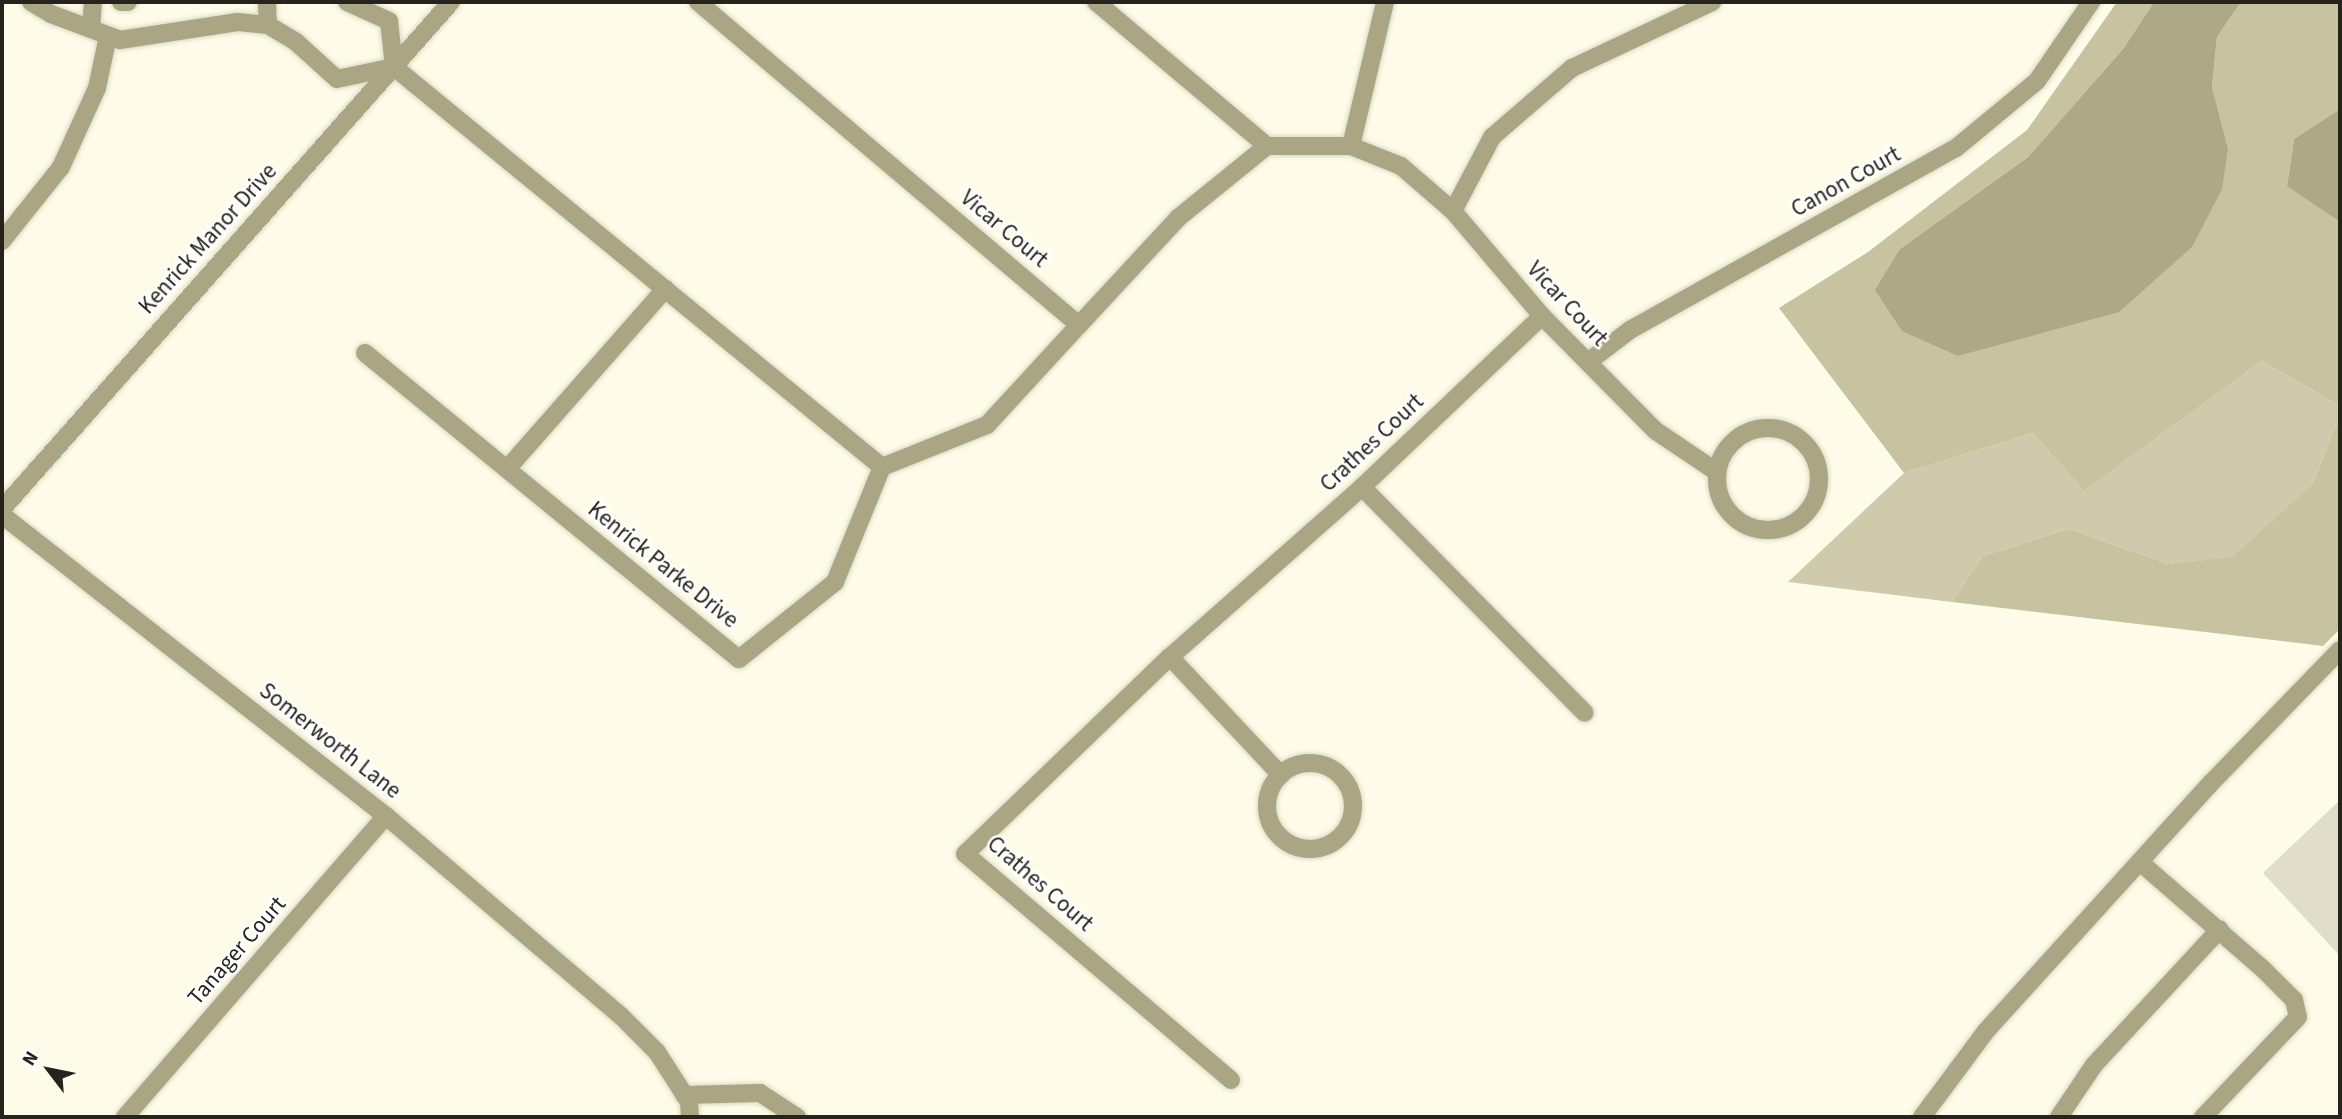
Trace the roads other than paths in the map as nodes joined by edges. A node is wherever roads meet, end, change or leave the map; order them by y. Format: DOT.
graph roads {
  1 [pos="31,2"];
  2 [pos="93,2"];
  3 [pos="121,2"];
  4 [pos="128,2"];
  5 [pos="267,2"];
  6 [pos="347,2"];
  7 [pos="451,2"];
  8 [pos="698,2"];
  9 [pos="1096,2"];
  10 [pos="1385,2"];
  11 [pos="1712,2"];
  12 [pos="2091,2"];
  13 [pos="268,24"];
  14 [pos="99,33"];
  15 [pos="394,67"];
  16 [pos="1267,146"];
  17 [pos="1351,146"];
  18 [pos="1453,211"];
  19 [pos="2,241"];
  20 [pos="665,289"];
  21 [pos="1542,316"];
  22 [pos="1079,325"];
  23 [pos="365,353"];
  24 [pos="1588,362"];
  25 [pos="882,467"];
  26 [pos="507,470"];
  27 [pos="1717,472"];
  28 [pos="1362,487"];
  29 [pos="2,509"];
  30 [pos="2,515"];
  31 [pos="2340,650"];
  32 [pos="1170,657"];
  33 [pos="1585,713"];
  34 [pos="1280,775"];
  35 [pos="386,816"];
  36 [pos="2141,863"];
  37 [pos="2220,929"];
  38 [pos="1231,1080"];
  39 [pos="684,1095"];
  40 [pos="125,1117"];
  41 [pos="690,1117"];
  42 [pos="797,1117"];
  43 [pos="1922,1117"];
  44 [pos="2059,1117"];
  45 [pos="2203,1117"];
  1 -- 14 [label="street"];
  2 -- 14 [label="street"];
  3 -- 4 [label="street"];
  5 -- 13 [label="street"];
  6 -- 15 [label="street"];
  7 -- 15 [label="street, Kenrick Manor Drive"];
  8 -- 22 [label="street, Vicar Court"];
  9 -- 16 [label="street"];
  10 -- 17 [label="street"];
  11 -- 18 [label="street"];
  12 -- 24 [label="street, Canon Court"];
  13 -- 14 [label="street"];
  13 -- 15 [label="street"];
  14 -- 19 [label="street"];
  15 -- 20 [label="street"];
  15 -- 29 [label="street, Kenrick Manor Drive"];
  16 -- 17 [label="street, Vicar Court"];
  16 -- 22 [label="street"];
  17 -- 18 [label="street, Vicar Court"];
  18 -- 21 [label="street, Vicar Court"];
  20 -- 25 [label="street"];
  20 -- 26 [label="street"];
  21 -- 24 [label="street, Vicar Court"];
  21 -- 28 [label="street, Crathes Court"];
  22 -- 25 [label="street"];
  23 -- 26 [label="street, Kenrick Parke Drive"];
  24 -- 27 [label="street, Vicar Court"];
  25 -- 26 [label="street, Kenrick Parke Drive"];
  27 -- 27 [label="street"];
  28 -- 32 [label="street, Crathes Court"];
  28 -- 33 [label="street"];
  30 -- 35 [label="street, Somerworth Lane"];
  31 -- 36 [label="street"];
  32 -- 34 [label="street"];
  32 -- 38 [label="street, Crathes Court"];
  34 -- 34 [label="street"];
  35 -- 39 [label="street, Somerworth Lane"];
  35 -- 40 [label="street, Tanager Court"];
  36 -- 37 [label="street"];
  36 -- 43 [label="street"];
  37 -- 44 [label="street"];
  37 -- 45 [label="street"];
  39 -- 41 [label="street, Somerworth Lane"];
  39 -- 42 [label="street"];
}
